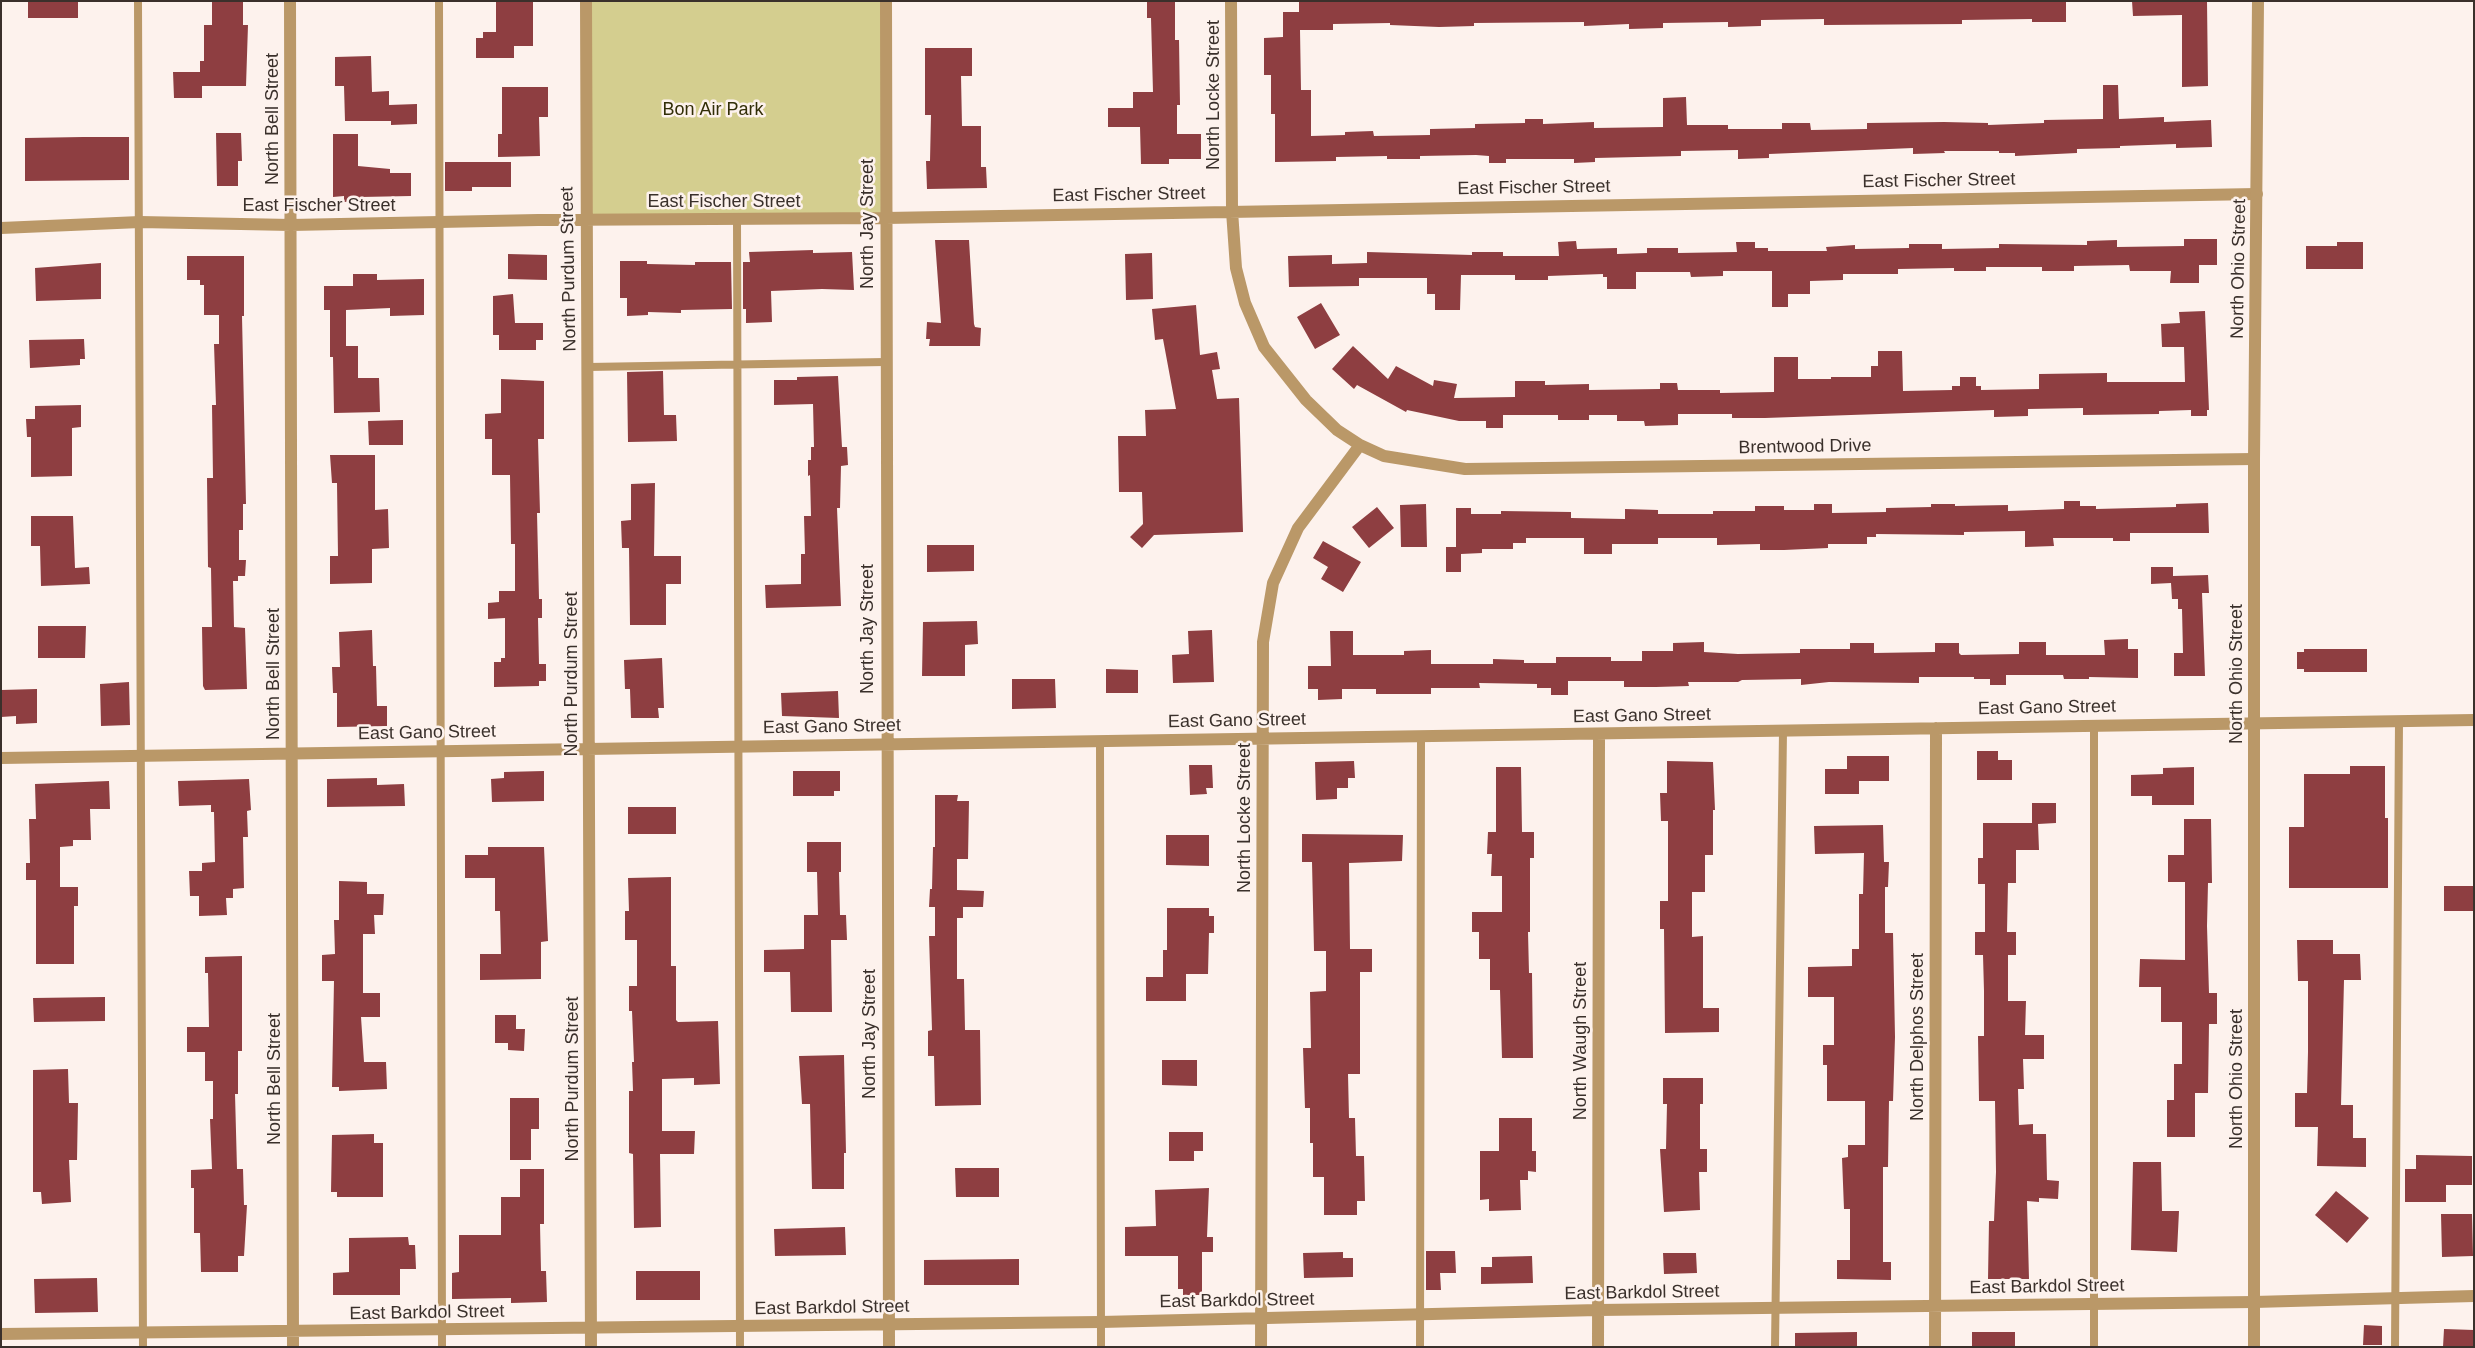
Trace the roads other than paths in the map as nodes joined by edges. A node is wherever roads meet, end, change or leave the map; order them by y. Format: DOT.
graph roads {
  1 [pos="138,1"];
  2 [pos="290,1"];
  3 [pos="439,1"];
  4 [pos="586,1"];
  5 [pos="886,1"];
  6 [pos="1231,1"];
  7 [pos="2258,1"];
  8 [pos="2257,194"];
  9 [pos="1232,211"];
  10 [pos="886,218"];
  11 [pos="737,219"];
  12 [pos="586,220"];
  13 [pos="140,222"];
  14 [pos="439,223"];
  15 [pos="290,226"];
  16 [pos="1,228"];
  17 [pos="886,362"];
  18 [pos="736,364"];
  19 [pos="588,367"];
  20 [pos="1360,445"];
  21 [pos="2254,459"];
  22 [pos="2474,720"];
  23 [pos="2399,721"];
  24 [pos="2255,724"];
  25 [pos="2094,725"];
  26 [pos="1936,728"];
  27 [pos="1784,731"];
  28 [pos="1599,734"];
  29 [pos="1263,737"];
  30 [pos="1421,737"];
  31 [pos="1100,741"];
  32 [pos="886,743"];
  33 [pos="740,746"];
  34 [pos="589,748"];
  35 [pos="441,750"];
  36 [pos="292,752"];
  37 [pos="141,755"];
  38 [pos="1,758"];
  39 [pos="2474,1296"];
  40 [pos="2395,1298"];
  41 [pos="2254,1302"];
  42 [pos="2094,1304"];
  43 [pos="1935,1306"];
  44 [pos="1776,1308"];
  45 [pos="1598,1310"];
  46 [pos="1420,1314"];
  47 [pos="1261,1319"];
  48 [pos="1101,1322"];
  49 [pos="889,1324"];
  50 [pos="591,1328"];
  51 [pos="740,1328"];
  52 [pos="442,1331"];
  53 [pos="293,1332"];
  54 [pos="1,1334"];
  55 [pos="143,1340"];
  56 [pos="293,1347"];
  57 [pos="442,1347"];
  58 [pos="591,1347"];
  59 [pos="740,1347"];
  60 [pos="889,1347"];
  61 [pos="1101,1347"];
  62 [pos="1261,1347"];
  63 [pos="1420,1347"];
  64 [pos="1598,1347"];
  65 [pos="1775,1347"];
  66 [pos="1935,1347"];
  67 [pos="2094,1347"];
  68 [pos="2254,1347"];
  69 [pos="2395,1347"];
  1 -- 13 [label="lane"];
  2 -- 15 [label="street, North Bell Street"];
  3 -- 14 [label="lane"];
  4 -- 12 [label="street, North Purdum Street"];
  5 -- 10 [label="street, North Jay Street"];
  6 -- 9 [label="street, North Locke Street"];
  7 -- 8 [label="street, North Ohio Street"];
  8 -- 9 [label="street, East Fischer Street"];
  8 -- 21 [label="street, North Ohio Street"];
  9 -- 10 [label="street, East Fischer Street"];
  9 -- 20 [label="street, North Locke Street"];
  10 -- 11 [label="street, East Fischer Street"];
  10 -- 17 [label="street, North Jay Street"];
  11 -- 12 [label="street, East Fischer Street"];
  11 -- 18 [label="lane"];
  12 -- 14 [label="street, East Fischer Street"];
  12 -- 19 [label="street, North Purdum Street"];
  13 -- 15 [label="street, East Fischer Street"];
  13 -- 16 [label="street, East Fischer Street"];
  13 -- 37 [label="lane"];
  14 -- 15 [label="street, East Fischer Street"];
  14 -- 35 [label="lane"];
  15 -- 36 [label="street, North Bell Street"];
  17 -- 18 [label="lane"];
  17 -- 32 [label="street, North Jay Street"];
  18 -- 19 [label="lane"];
  18 -- 33 [label="lane"];
  19 -- 34 [label="street, North Purdum Street"];
  20 -- 21 [label="street, Brentwood Drive"];
  20 -- 29 [label="street, North Locke Street"];
  21 -- 24 [label="street, North Ohio Street"];
  22 -- 23 [label="street, East Gano Street"];
  23 -- 24 [label="street, East Gano Street"];
  23 -- 40 [label="lane"];
  24 -- 25 [label="street, East Gano Street"];
  24 -- 41 [label="street, North Ohio Street"];
  25 -- 26 [label="street, East Gano Street"];
  25 -- 42 [label="lane"];
  26 -- 27 [label="street, East Gano Street"];
  26 -- 43 [label="street, North Delphos Street"];
  27 -- 28 [label="street, East Gano Street"];
  27 -- 44 [label="lane"];
  28 -- 30 [label="street, East Gano Street"];
  28 -- 45 [label="street, North Waugh Street"];
  29 -- 30 [label="street, East Gano Street"];
  29 -- 31 [label="street, East Gano Street"];
  29 -- 47 [label="street, North Locke Street"];
  30 -- 46 [label="lane"];
  31 -- 32 [label="street, East Gano Street"];
  31 -- 48 [label="lane"];
  32 -- 33 [label="street, East Gano Street"];
  32 -- 49 [label="street, North Jay Street"];
  33 -- 34 [label="street, East Gano Street"];
  33 -- 51 [label="lane"];
  34 -- 35 [label="street, East Gano Street"];
  34 -- 50 [label="street, North Purdum Street"];
  35 -- 36 [label="street, East Gano Street"];
  35 -- 52 [label="lane"];
  36 -- 37 [label="street, East Gano Street"];
  36 -- 53 [label="street, North Bell Street"];
  37 -- 38 [label="street, East Gano Street"];
  37 -- 55 [label="lane"];
  39 -- 40 [label="street, East Barkdol Street"];
  40 -- 41 [label="street, East Barkdol Street"];
  40 -- 69 [label="lane"];
  41 -- 42 [label="street, East Barkdol Street"];
  41 -- 68 [label="street, North Ohio Street"];
  42 -- 43 [label="street, East Barkdol Street"];
  42 -- 67 [label="lane"];
  43 -- 44 [label="street, East Barkdol Street"];
  43 -- 66 [label="street, North Delphos Street"];
  44 -- 45 [label="street, East Barkdol Street"];
  44 -- 65 [label="lane"];
  45 -- 46 [label="street, East Barkdol Street"];
  45 -- 64 [label="street, North Waugh Street"];
  46 -- 47 [label="street, East Barkdol Street"];
  46 -- 63 [label="lane"];
  47 -- 48 [label="street, East Barkdol Street"];
  47 -- 62 [label="street, North Locke Street"];
  48 -- 49 [label="street, East Barkdol Street"];
  48 -- 61 [label="lane"];
  49 -- 51 [label="street, East Barkdol Street"];
  49 -- 60 [label="street, North Jay Street"];
  50 -- 51 [label="street, East Barkdol Street"];
  50 -- 52 [label="street, East Barkdol Street"];
  50 -- 58 [label="street, North Purdum Street"];
  51 -- 59 [label="lane"];
  52 -- 53 [label="street, East Barkdol Street"];
  52 -- 57 [label="lane"];
  53 -- 55 [label="street, East Barkdol Street"];
  53 -- 56 [label="street, North Bell Street"];
  54 -- 55 [label="street, East Barkdol Street"];
}
